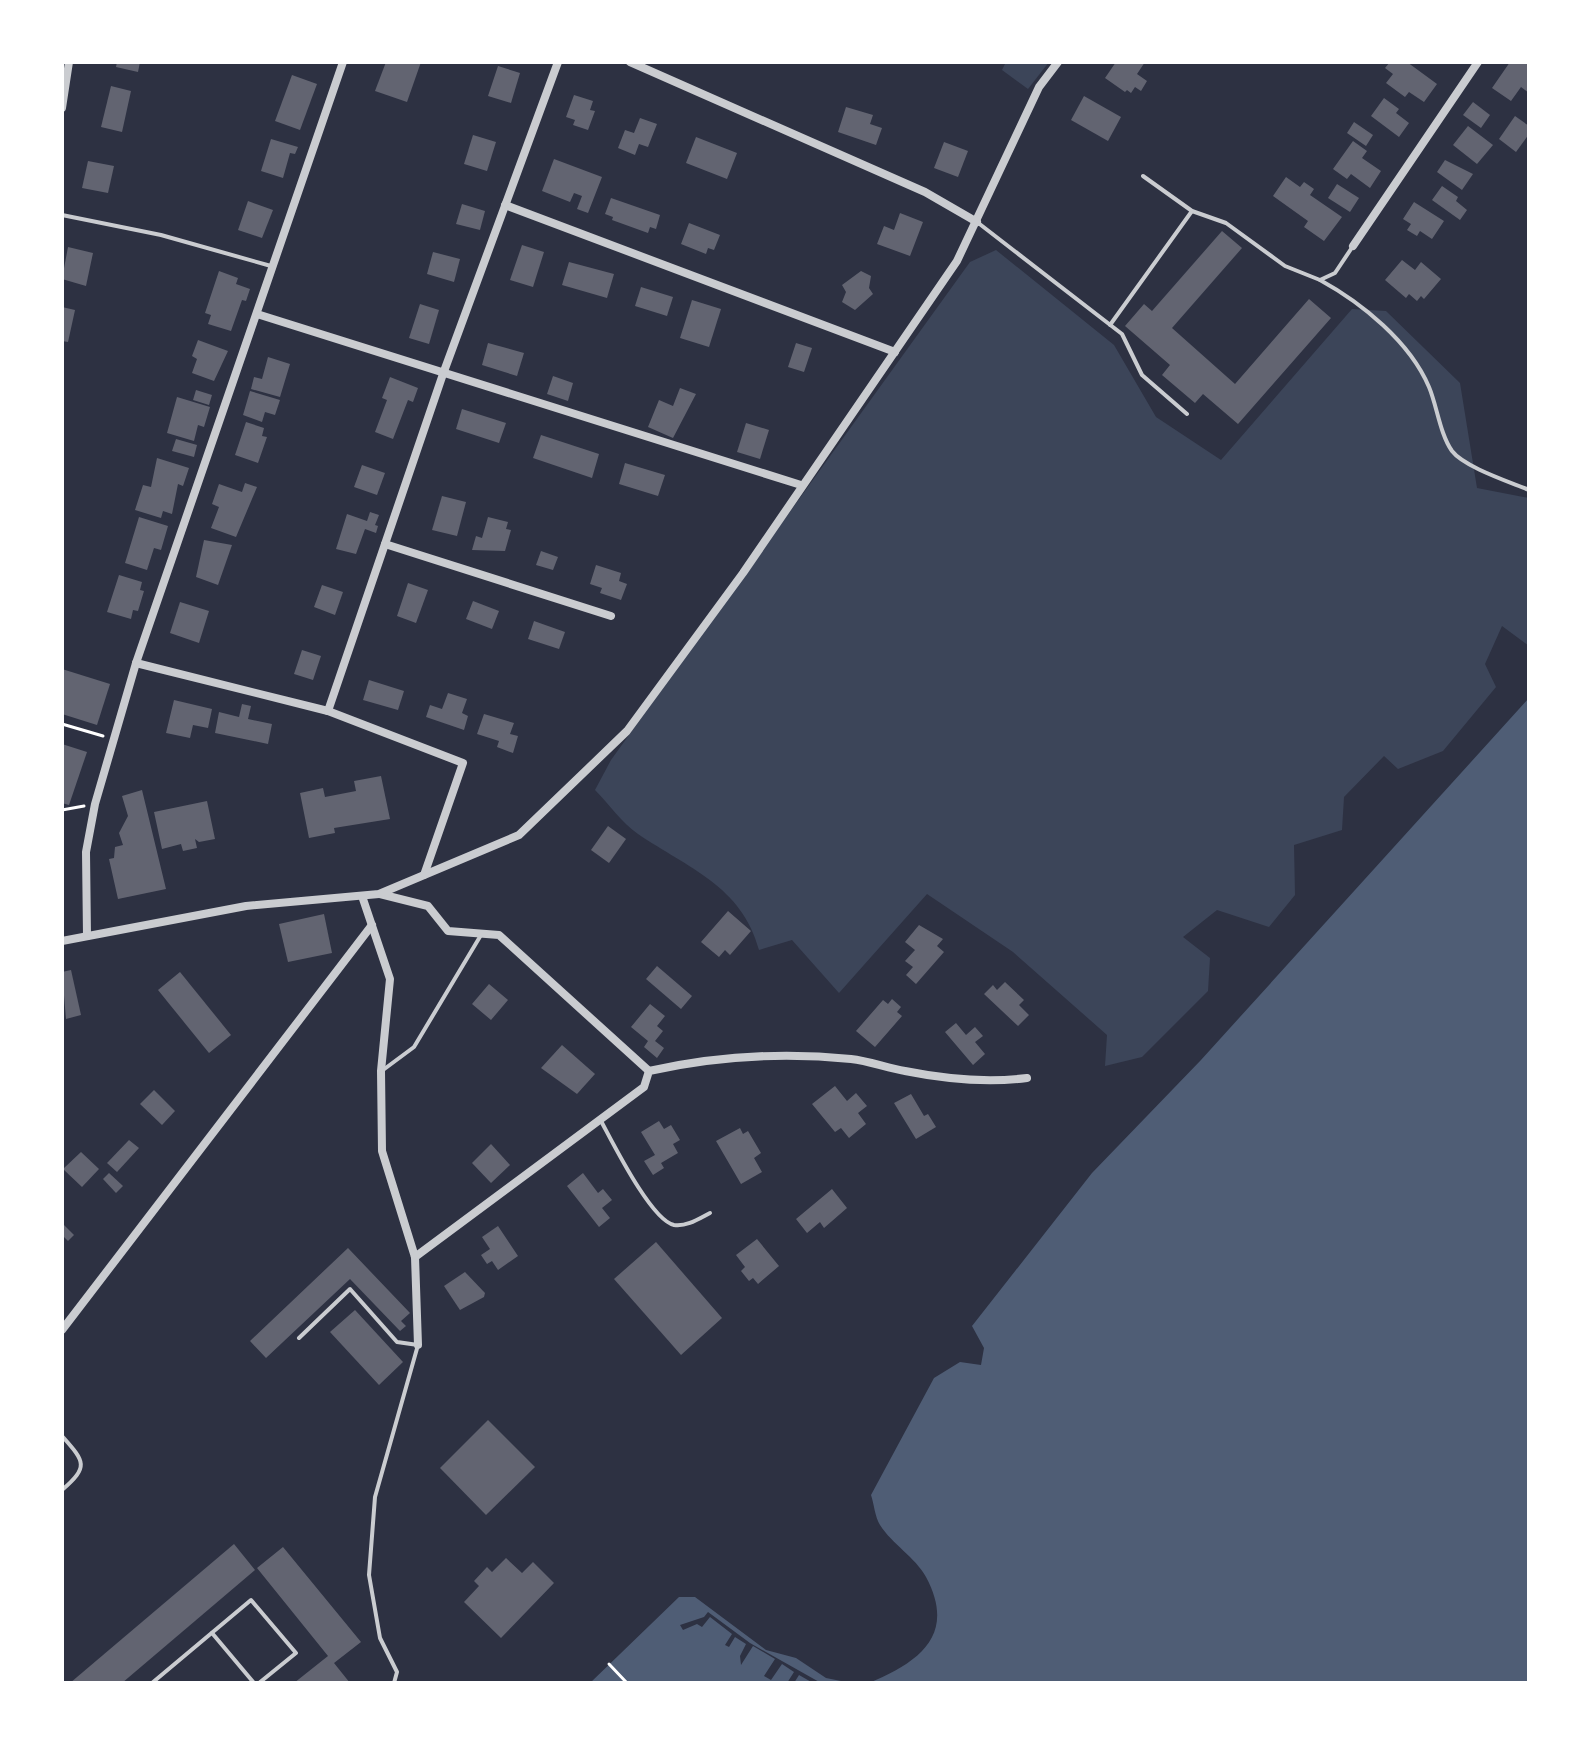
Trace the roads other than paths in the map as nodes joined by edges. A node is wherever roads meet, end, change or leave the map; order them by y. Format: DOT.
graph roads {
  1 [pos="69,62"];
  2 [pos="343,62"];
  3 [pos="558,62"];
  4 [pos="630,62"];
  5 [pos="1058,62"];
  6 [pos="1478,62"];
  7 [pos="62,108"];
  8 [pos="1143,176"];
  9 [pos="505,205"];
  10 [pos="1192,211"];
  11 [pos="62,215"];
  12 [pos="977,222"];
  13 [pos="1353,246"];
  14 [pos="273,266"];
  15 [pos="1320,280"];
  16 [pos="257,314"];
  17 [pos="1110,325"];
  18 [pos="895,352"];
  19 [pos="443,374"];
  20 [pos="1187,414"];
  21 [pos="801,485"];
  22 [pos="1529,490"];
  23 [pos="385,544"];
  24 [pos="611,616"];
  25 [pos="136,663"];
  26 [pos="328,711"];
  27 [pos="424,875"];
  28 [pos="379,894"];
  29 [pos="362,896"];
  30 [pos="372,925"];
  31 [pos="481,935"];
  32 [pos="87,936"];
  33 [pos="62,941"];
  34 [pos="381,1071"];
  35 [pos="649,1071"];
  36 [pos="1027,1078"];
  37 [pos="600,1119"];
  38 [pos="710,1213"];
  39 [pos="415,1257"];
  40 [pos="62,1330"];
  41 [pos="299,1338"];
  42 [pos="418,1345"];
  43 [pos="62,1436"];
  44 [pos="62,1490"];
  45 [pos="212,1633"];
  46 [pos="152,1683"];
  47 [pos="256,1683"];
  48 [pos="394,1683"];
  1 -- 7 [label="street"];
  2 -- 14 [label="street"];
  3 -- 9 [label="street"];
  4 -- 12 [label="street"];
  5 -- 12 [label="street"];
  6 -- 13 [label="street"];
  8 -- 10 [label="lane"];
  9 -- 18 [label="street"];
  9 -- 19 [label="street"];
  10 -- 15 [label="lane"];
  10 -- 17 [label="lane"];
  11 -- 14 [label="lane"];
  12 -- 17 [label="lane"];
  12 -- 18 [label="street"];
  13 -- 15 [label="lane"];
  14 -- 16 [label="street"];
  15 -- 22 [label="lane"];
  16 -- 19 [label="street"];
  16 -- 25 [label="street"];
  17 -- 20 [label="lane"];
  18 -- 21 [label="street"];
  19 -- 21 [label="street"];
  19 -- 23 [label="street"];
  21 -- 27 [label="street"];
  23 -- 24 [label="street"];
  23 -- 26 [label="street"];
  25 -- 26 [label="street"];
  25 -- 32 [label="street"];
  26 -- 27 [label="street"];
  27 -- 28 [label="street"];
  28 -- 29 [label="street"];
  28 -- 31 [label="street"];
  29 -- 30 [label="street"];
  29 -- 32 [label="street"];
  30 -- 34 [label="street"];
  30 -- 40 [label="street"];
  31 -- 34 [label="lane"];
  31 -- 35 [label="street"];
  32 -- 33 [label="street"];
  34 -- 39 [label="street"];
  35 -- 36 [label="street"];
  35 -- 37 [label="street"];
  37 -- 38 [label="lane"];
  37 -- 39 [label="street"];
  39 -- 42 [label="street"];
  41 -- 42 [label="lane"];
  42 -- 48 [label="lane"];
  43 -- 44 [label="lane"];
  45 -- 46 [label="lane"];
  45 -- 47 [label="lane"];
  45 -- 47 [label="lane"];
}
